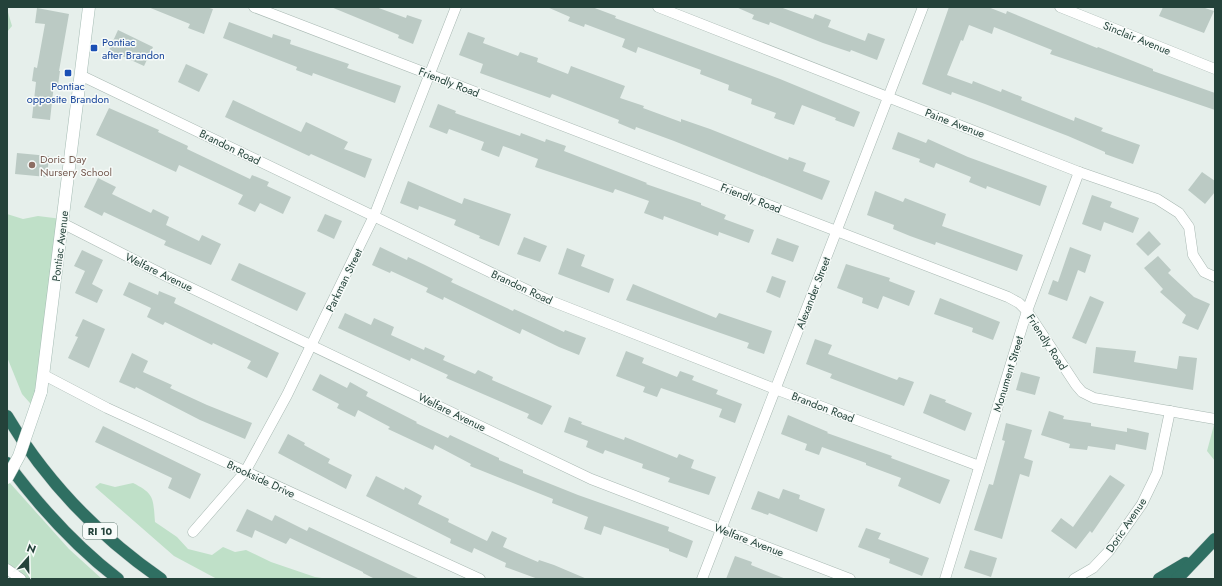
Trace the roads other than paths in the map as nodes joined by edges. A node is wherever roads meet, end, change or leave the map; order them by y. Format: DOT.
graph roads {
  1 [pos="89,7"];
  2 [pos="254,7"];
  3 [pos="456,7"];
  4 [pos="658,7"];
  5 [pos="924,7"];
  6 [pos="1060,7"];
  7 [pos="1215,69"];
  8 [pos="80,75"];
  9 [pos="430,75"];
  10 [pos="888,97"];
  11 [pos="1080,172"];
  12 [pos="374,216"];
  13 [pos="62,223"];
  14 [pos="837,230"];
  15 [pos="1215,277"];
  16 [pos="1027,311"];
  17 [pos="312,345"];
  18 [pos="44,375"];
  19 [pos="775,389"];
  20 [pos="1170,411"];
  21 [pos="7,416"];
  22 [pos="1215,419"];
  23 [pos="7,463"];
  24 [pos="979,466"];
  25 [pos="245,472"];
  26 [pos="7,478"];
  27 [pos="721,529"];
  28 [pos="194,532"];
  29 [pos="1215,539"];
  30 [pos="1202,552"];
  31 [pos="7,569"];
  32 [pos="21,579"];
  33 [pos="118,579"];
  34 [pos="161,579"];
  35 [pos="480,579"];
  36 [pos="702,579"];
  37 [pos="850,579"];
  38 [pos="945,579"];
  39 [pos="1074,579"];
  40 [pos="1159,579"];
  41 [pos="1177,579"];
  1 -- 8 [label="main road, Pontiac Avenue"];
  2 -- 9 [label="street, Friendly Road"];
  3 -- 9 [label="street, Parkman Street"];
  4 -- 10 [label="street, Paine Avenue"];
  5 -- 10 [label="street, Alexander Street"];
  6 -- 7 [label="street, Sinclair Avenue"];
  8 -- 12 [label="street, Brandon Road"];
  8 -- 13 [label="main road, Pontiac Avenue"];
  9 -- 12 [label="street, Parkman Street"];
  9 -- 14 [label="street, Friendly Road"];
  10 -- 11 [label="street, Paine Avenue"];
  10 -- 14 [label="street, Alexander Street"];
  11 -- 15 [label="street, Paine Avenue"];
  11 -- 16 [label="street, Monument Street"];
  12 -- 17 [label="street, Parkman Street"];
  12 -- 19 [label="street, Brandon Road"];
  13 -- 17 [label="street, Welfare Avenue"];
  13 -- 18 [label="main road, Pontiac Avenue"];
  14 -- 16 [label="street, Friendly Road"];
  14 -- 19 [label="street, Alexander Street"];
  16 -- 20 [label="street, Friendly Road"];
  16 -- 24 [label="street, Monument Street"];
  17 -- 25 [label="street, Parkman Street"];
  17 -- 27 [label="street, Welfare Avenue"];
  18 -- 25 [label="street, Brookside Drive"];
  18 -- 26 [label="main road, Pontiac Avenue, bridge"];
  19 -- 24 [label="street, Brandon Road"];
  19 -- 27 [label="street, Alexander Street"];
  20 -- 22 [label="street, Friendly Road"];
  20 -- 39 [label="street, Doric Avenue"];
  21 -- 34 [label="highway, RI 10"];
  23 -- 33 [label="highway, RI 10"];
  24 -- 38 [label="street, Monument Street"];
  25 -- 28 [label="street, Parkman Street"];
  25 -- 35 [label="street, Brookside Drive"];
  27 -- 36 [label="street, Alexander Street"];
  27 -- 37 [label="street, Welfare Avenue"];
  29 -- 30 [label="highway"];
  30 -- 40 [label="highway"];
  30 -- 41 [label="highway"];
  31 -- 32 [label="street"];
}
